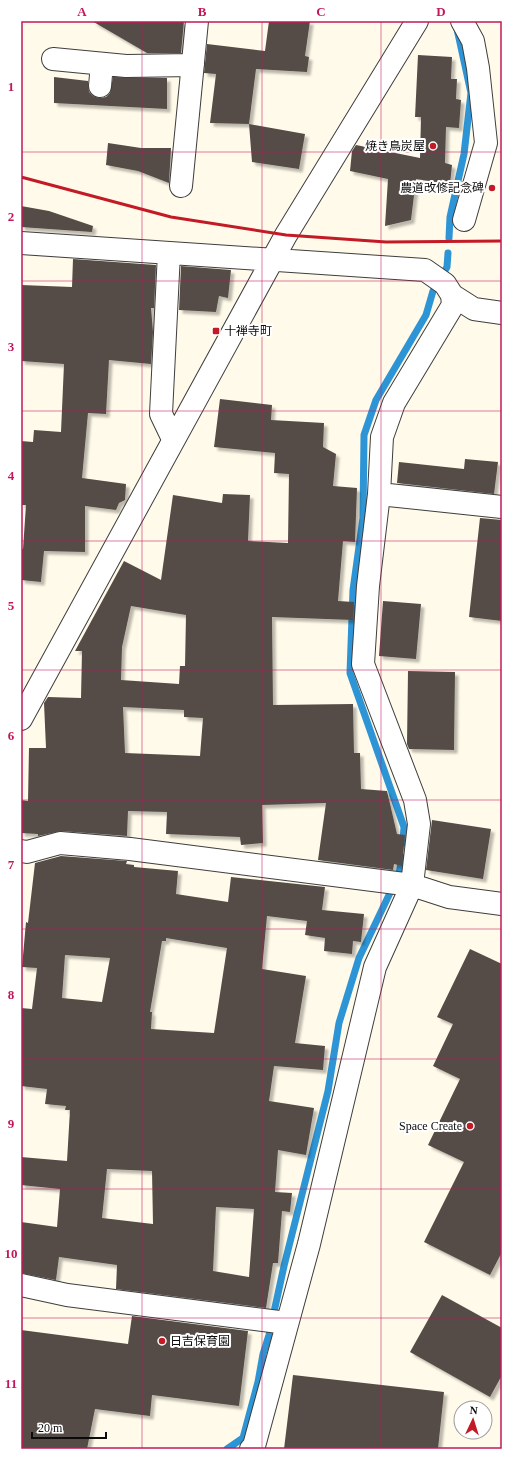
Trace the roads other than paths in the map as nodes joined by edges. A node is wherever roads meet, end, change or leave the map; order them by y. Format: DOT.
graph roads {
  1 [pos="197,21"];
  2 [pos="417,21"];
  3 [pos="462,21"];
  4 [pos="53,59"];
  5 [pos="102,64"];
  6 [pos="193,65"];
  7 [pos="100,86"];
  8 [pos="494,144"];
  9 [pos="181,186"];
  10 [pos="464,220"];
  11 [pos="21,243"];
  12 [pos="169,253"];
  13 [pos="272,260"];
  14 [pos="449,290"];
  15 [pos="502,313"];
  16 [pos="174,439"];
  17 [pos="379,494"];
  18 [pos="502,507"];
  19 [pos="22,717"];
  20 [pos="21,851"];
  21 [pos="412,885"];
  22 [pos="502,904"];
  23 [pos="21,1285"];
  24 [pos="287,1324"];
  25 [pos="251,1449"];
  1 -- 6 [label="street"];
  2 -- 13 [label="street"];
  3 -- 8 [label="street"];
  4 -- 5 [label="street"];
  5 -- 6 [label="street"];
  5 -- 7 [label="street"];
  6 -- 9 [label="street"];
  8 -- 10 [label="street"];
  11 -- 12 [label="street"];
  12 -- 13 [label="street"];
  12 -- 16 [label="street"];
  13 -- 14 [label="street"];
  13 -- 16 [label="street"];
  14 -- 15 [label="street"];
  14 -- 17 [label="street"];
  16 -- 19 [label="street"];
  17 -- 18 [label="street"];
  17 -- 21 [label="street"];
  20 -- 21 [label="street"];
  21 -- 22 [label="street"];
  21 -- 24 [label="street"];
  23 -- 24 [label="street"];
  24 -- 25 [label="street"];
}
